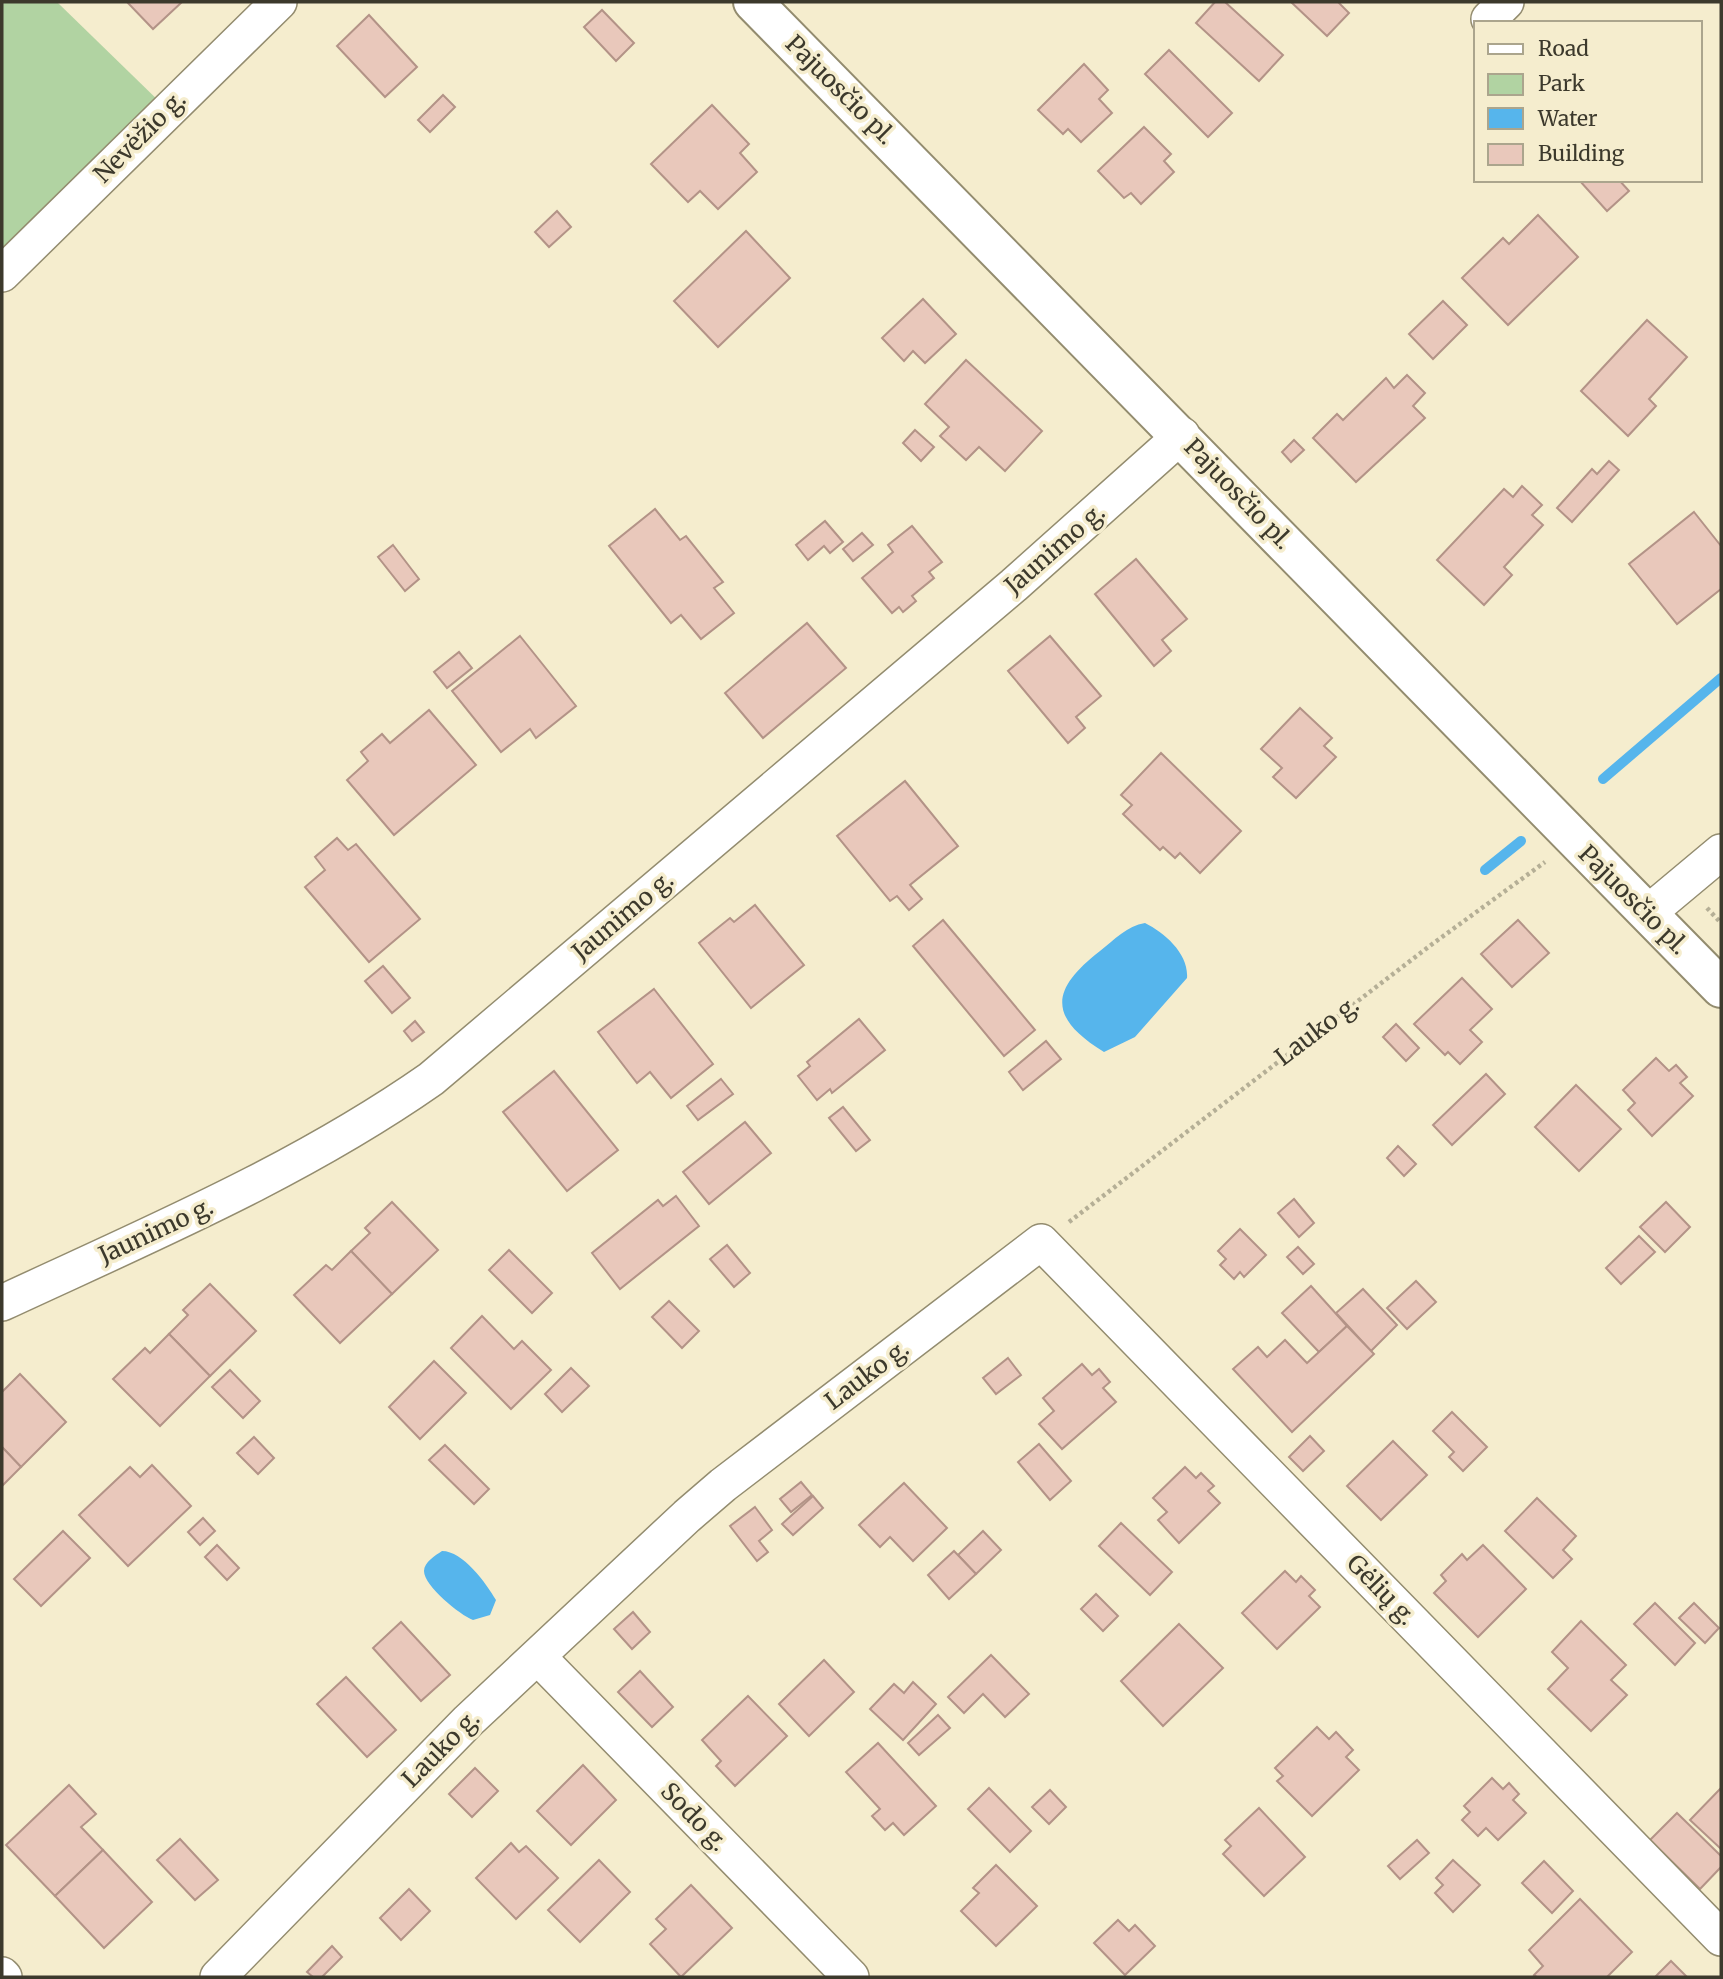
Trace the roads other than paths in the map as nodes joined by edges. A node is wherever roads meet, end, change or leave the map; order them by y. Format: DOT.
graph roads {
  1 [pos="279,2"];
  2 [pos="753,2"];
  3 [pos="2,274"];
  4 [pos="1182,435"];
  5 [pos="1721,852"];
  6 [pos="1648,913"];
  7 [pos="1721,988"];
  8 [pos="1041,1242"];
  9 [pos="2,1303"];
  10 [pos="538,1657"];
  11 [pos="1721,1938"];
  12 [pos="218,1977"];
  13 [pos="851,1977"];
  1 -- 3 [label="street, Nevėžio g."];
  2 -- 4 [label="main road, Pajuosčio pl."];
  4 -- 6 [label="main road, Pajuosčio pl."];
  4 -- 9 [label="street, Jaunimo g."];
  5 -- 6 [label="street"];
  6 -- 7 [label="main road, Pajuosčio pl."];
  8 -- 10 [label="street, Lauko g."];
  8 -- 11 [label="street, Gėlių g."];
  10 -- 12 [label="street, Lauko g."];
  10 -- 13 [label="street, Sodo g."];
}
